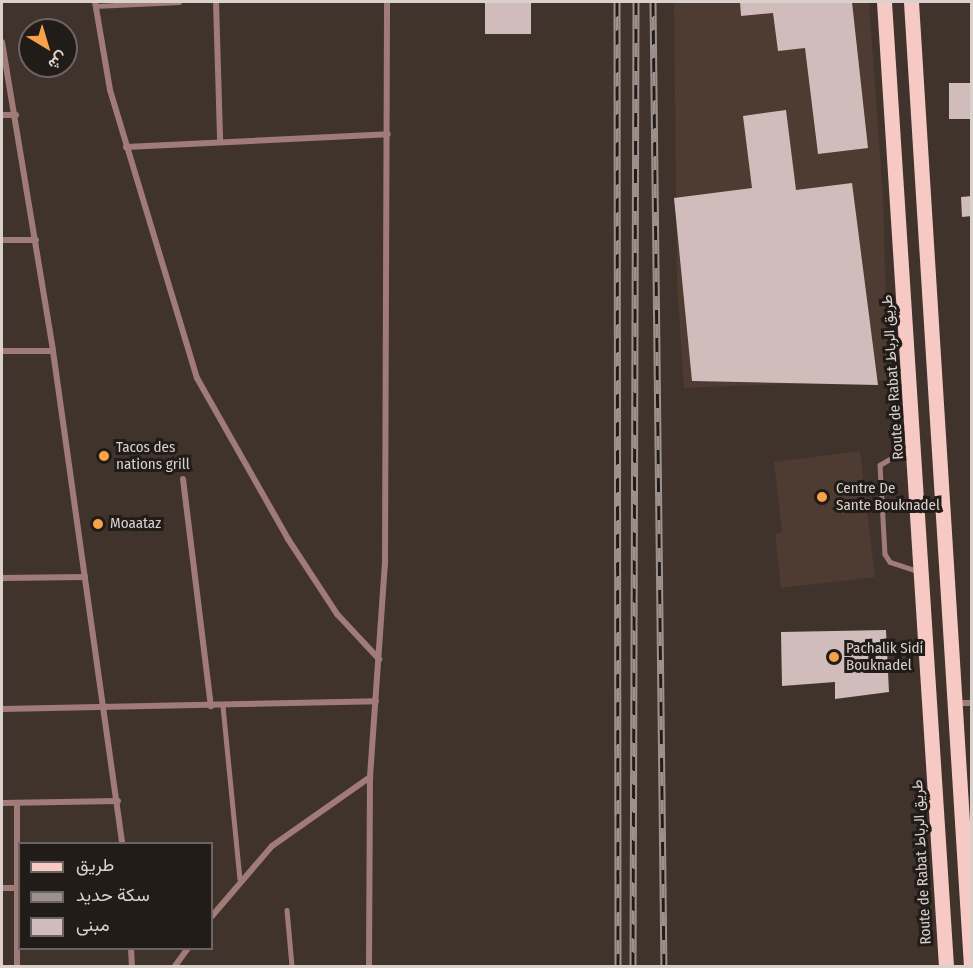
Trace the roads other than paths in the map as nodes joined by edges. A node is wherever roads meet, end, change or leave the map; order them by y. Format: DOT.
graph roads {
  1 [pos="179,2"];
  2 [pos="216,2"];
  3 [pos="387,2"];
  4 [pos="884,2"];
  5 [pos="911,2"];
  6 [pos="95,4"];
  7 [pos="2,42"];
  8 [pos="16,115"];
  9 [pos="2,116"];
  10 [pos="388,134"];
  11 [pos="220,139"];
  12 [pos="126,147"];
  13 [pos="921,172"];
  14 [pos="897,174"];
  15 [pos="2,240"];
  16 [pos="36,240"];
  17 [pos="2,351"];
  18 [pos="53,351"];
  19 [pos="940,445"];
  20 [pos="915,447"];
  21 [pos="183,479"];
  22 [pos="923,572"];
  23 [pos="85,577"];
  24 [pos="2,578"];
  25 [pos="379,659"];
  26 [pos="376,701"];
  27 [pos="964,703"];
  28 [pos="223,705"];
  29 [pos="211,706"];
  30 [pos="2,709"];
  31 [pos="106,709"];
  32 [pos="370,777"];
  33 [pos="118,801"];
  34 [pos="2,803"];
  35 [pos="17,803"];
  36 [pos="122,842"];
  37 [pos="966,857"];
  38 [pos="940,858"];
  39 [pos="240,878"];
  40 [pos="2,888"];
  41 [pos="17,888"];
  42 [pos="970,903"];
  43 [pos="287,910"];
  44 [pos="213,915"];
  45 [pos="131,950"];
  46 [pos="187,950"];
  47 [pos="17,966"];
  48 [pos="132,966"];
  49 [pos="175,966"];
  50 [pos="292,966"];
  51 [pos="369,966"];
  52 [pos="946,966"];
  53 [pos="971,966"];
  1 -- 6 [label="lane"];
  2 -- 11 [label="street"];
  3 -- 10 [label="street"];
  4 -- 14 [label="main road, Route de Rabat طريق الرباط"];
  5 -- 13 [label="main road"];
  6 -- 12 [label="street"];
  7 -- 8 [label="street"];
  8 -- 9 [label="street"];
  8 -- 16 [label="street"];
  10 -- 11 [label="street"];
  10 -- 25 [label="street"];
  11 -- 12 [label="street"];
  12 -- 25 [label="street"];
  13 -- 14 [label="main road"];
  13 -- 19 [label="main road"];
  14 -- 20 [label="main road, Route de Rabat طريق الرباط"];
  15 -- 16 [label="street"];
  16 -- 18 [label="street"];
  17 -- 18 [label="street"];
  18 -- 23 [label="street"];
  19 -- 20 [label="main road"];
  19 -- 27 [label="main road"];
  20 -- 22 [label="main road, Route de Rabat طريق الرباط"];
  20 -- 22 [label="lane"];
  21 -- 29 [label="street"];
  22 -- 38 [label="main road, Route de Rabat طريق الرباط"];
  23 -- 24 [label="street"];
  23 -- 31 [label="street"];
  25 -- 26 [label="street"];
  26 -- 28 [label="street"];
  26 -- 32 [label="street"];
  27 -- 37 [label="main road"];
  28 -- 29 [label="street"];
  28 -- 39 [label="lane"];
  29 -- 31 [label="street"];
  30 -- 31 [label="street"];
  31 -- 33 [label="street"];
  32 -- 39 [label="street"];
  32 -- 51 [label="street"];
  33 -- 35 [label="street"];
  33 -- 36 [label="street"];
  34 -- 35 [label="street"];
  35 -- 41 [label="street"];
  37 -- 38 [label="main road"];
  37 -- 42 [label="main road"];
  38 -- 52 [label="main road, Route de Rabat طريق الرباط"];
  39 -- 44 [label="street"];
  40 -- 41 [label="street"];
  41 -- 47 [label="street"];
  42 -- 53 [label="main road"];
  43 -- 50 [label="lane"];
  45 -- 48 [label="street"];
  46 -- 49 [label="street"];
}
